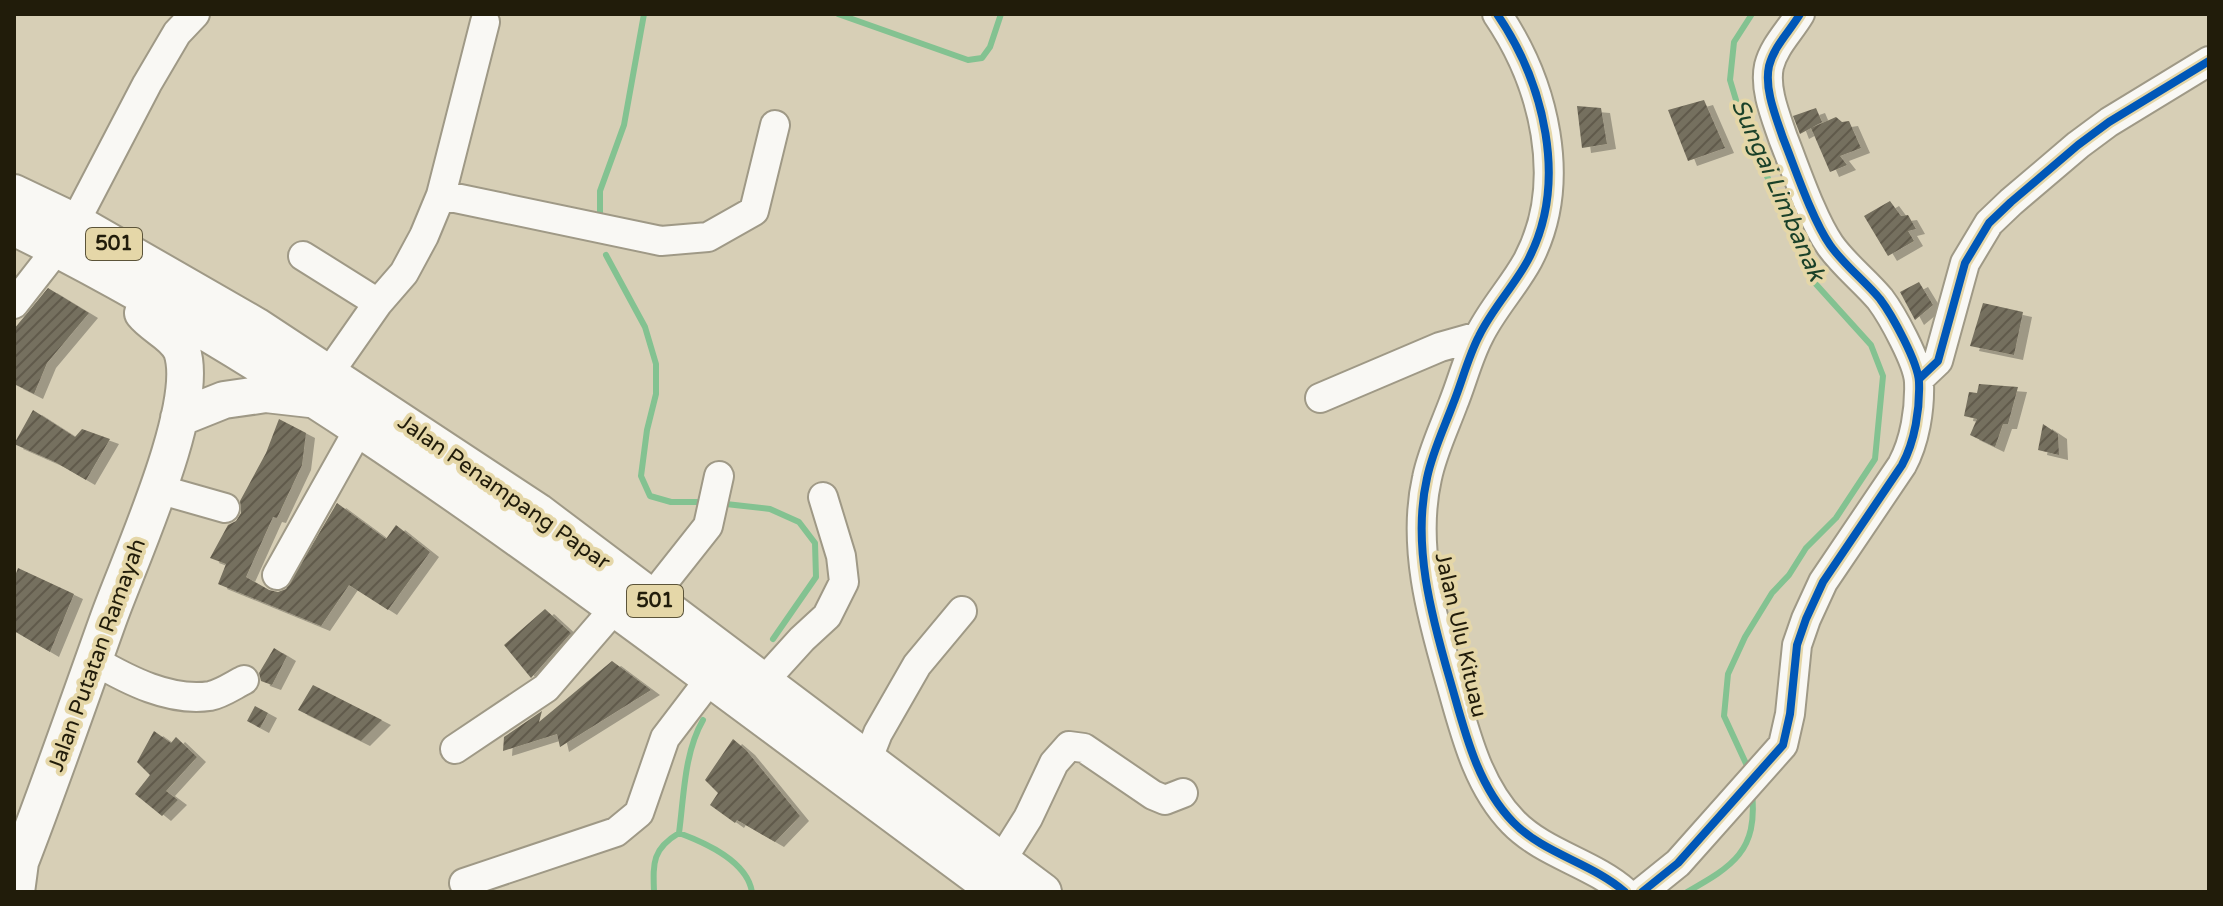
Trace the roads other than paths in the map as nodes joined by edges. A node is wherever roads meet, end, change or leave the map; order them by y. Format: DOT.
graph roads {
  1 [pos="195,14"];
  2 [pos="1497,14"];
  3 [pos="1800,14"];
  4 [pos="485,22"];
  5 [pos="2209,61"];
  6 [pos="775,125"];
  7 [pos="14,193"];
  8 [pos="441,195"];
  9 [pos="14,227"];
  10 [pos="66,235"];
  11 [pos="303,256"];
  12 [pos="129,287"];
  13 [pos="378,303"];
  14 [pos="14,304"];
  15 [pos="256,326"];
  16 [pos="1479,336"];
  17 [pos="222,342"];
  18 [pos="1919,379"];
  19 [pos="323,386"];
  20 [pos="1320,398"];
  21 [pos="179,418"];
  22 [pos="360,427"];
  23 [pos="719,476"];
  24 [pos="158,489"];
  25 [pos="823,497"];
  26 [pos="225,508"];
  27 [pos="277,575"];
  28 [pos="663,607"];
  29 [pos="615,608"];
  30 [pos="962,611"];
  31 [pos="95,661"];
  32 [pos="696,669"];
  33 [pos="244,680"];
  34 [pos="762,683"];
  35 [pos="455,749"];
  36 [pos="867,761"];
  37 [pos="1183,793"];
  38 [pos="464,883"];
  39 [pos="997,884"];
  40 [pos="16,892"];
  41 [pos="1043,892"];
  42 [pos="1625,892"];
  43 [pos="1642,892"];
  1 -- 10 [label="street"];
  2 -- 16 [label="street, Jalan Ulu Kituau"];
  3 -- 18 [label="street"];
  4 -- 8 [label="street"];
  5 -- 18 [label="street"];
  6 -- 8 [label="street"];
  7 -- 10 [label="main road, Jalan Penampang Papar / 501"];
  8 -- 13 [label="street"];
  9 -- 10 [label="main road, Jalan Penampang Papar / 501"];
  10 -- 12 [label="main road, Jalan Penampang Papar / 501"];
  10 -- 14 [label="street"];
  10 -- 15 [label="main road, Jalan Penampang Papar / 501"];
  11 -- 13 [label="street"];
  12 -- 17 [label="main road, Jalan Penampang Papar / 501"];
  12 -- 21 [label="main road"];
  13 -- 19 [label="street"];
  15 -- 17 [label="main road"];
  15 -- 19 [label="main road, Jalan Penampang Papar / 501"];
  16 -- 20 [label="street"];
  16 -- 42 [label="street, Jalan Ulu Kituau"];
  17 -- 19 [label="main road, Jalan Penampang Papar / 501"];
  17 -- 21 [label="main road"];
  18 -- 43 [label="street"];
  19 -- 21 [label="main road"];
  19 -- 22 [label="main road, Jalan Penampang Papar / 501"];
  19 -- 28 [label="main road, Jalan Penampang Papar / 501"];
  21 -- 24 [label="main road, Jalan Putatan Ramayah"];
  22 -- 27 [label="street"];
  22 -- 29 [label="main road, Jalan Penampang Papar / 501"];
  23 -- 28 [label="street"];
  24 -- 26 [label="street"];
  24 -- 31 [label="main road, Jalan Putatan Ramayah"];
  25 -- 34 [label="street"];
  28 -- 32 [label="main road"];
  28 -- 34 [label="main road, Jalan Penampang Papar / 501"];
  29 -- 32 [label="main road, Jalan Penampang Papar / 501"];
  29 -- 35 [label="street"];
  30 -- 36 [label="street"];
  31 -- 33 [label="street"];
  31 -- 40 [label="main road, Jalan Putatan Ramayah"];
  32 -- 38 [label="street"];
  32 -- 39 [label="main road, Jalan Penampang Papar / 501"];
  34 -- 36 [label="main road, Jalan Penampang Papar / 501"];
  36 -- 39 [label="main road, Jalan Penampang Papar / 501"];
  37 -- 39 [label="street"];
  39 -- 41 [label="main road, Jalan Penampang Papar / 501"];
}
